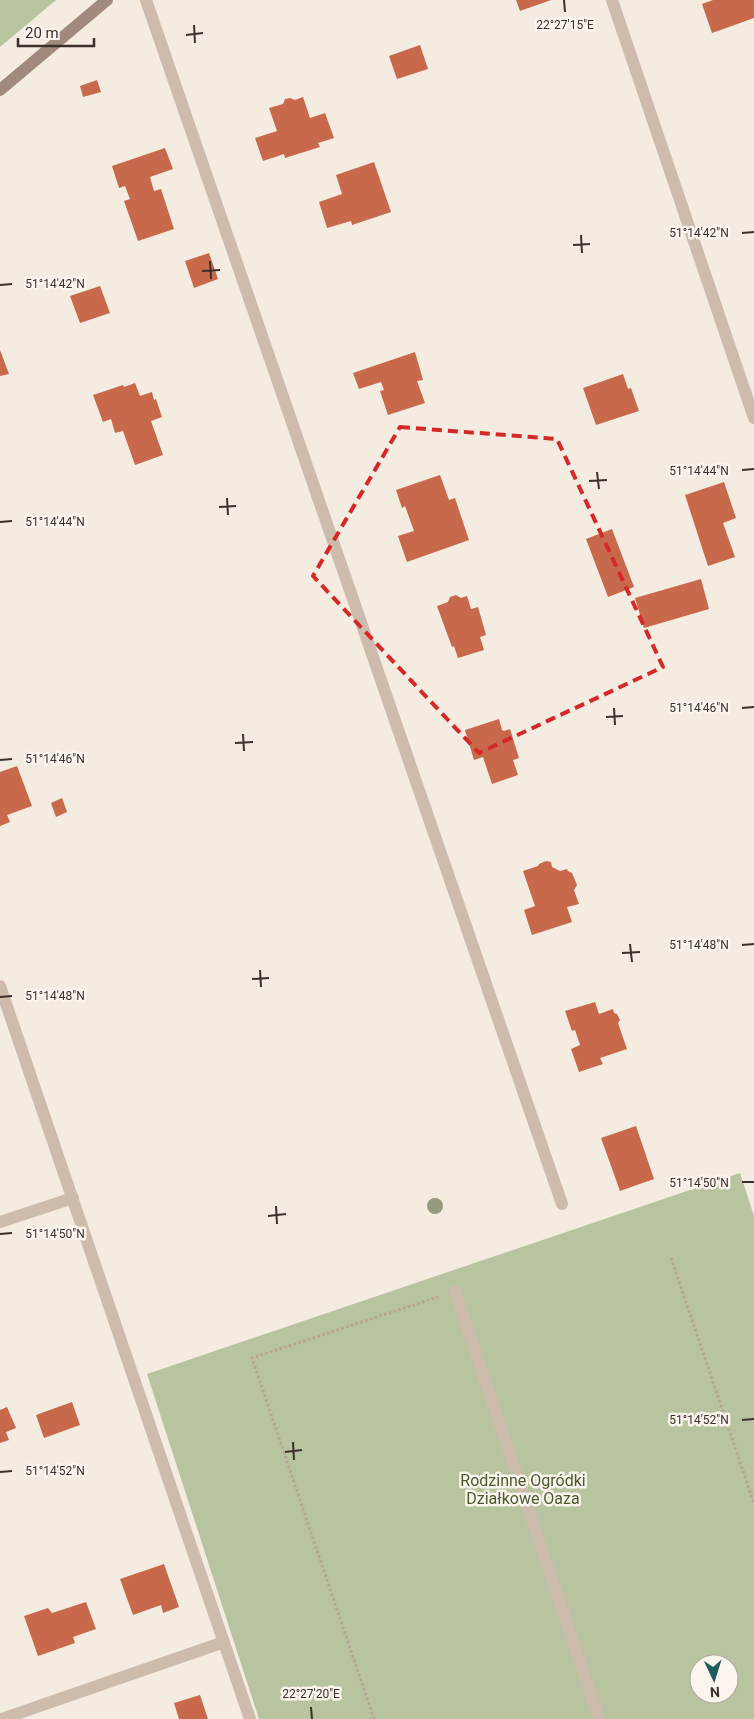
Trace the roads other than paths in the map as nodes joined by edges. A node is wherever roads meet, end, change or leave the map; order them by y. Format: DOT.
graph roads {
  1 [pos="107,0"];
  2 [pos="146,0"];
  3 [pos="612,0"];
  4 [pos="0,90"];
  5 [pos="754,418"];
  6 [pos="0,986"];
  7 [pos="73,1198"];
  8 [pos="562,1204"];
  9 [pos="0,1222"];
  10 [pos="455,1291"];
  11 [pos="224,1642"];
  12 [pos="2,1719"];
  13 [pos="250,1719"];
  14 [pos="599,1719"];
  1 -- 4 [label="street"];
  2 -- 8 [label="street"];
  3 -- 5 [label="street"];
  6 -- 7 [label="street"];
  7 -- 9 [label="street"];
  7 -- 11 [label="street"];
  10 -- 14 [label="street"];
  11 -- 12 [label="street"];
  11 -- 13 [label="street"];
}
